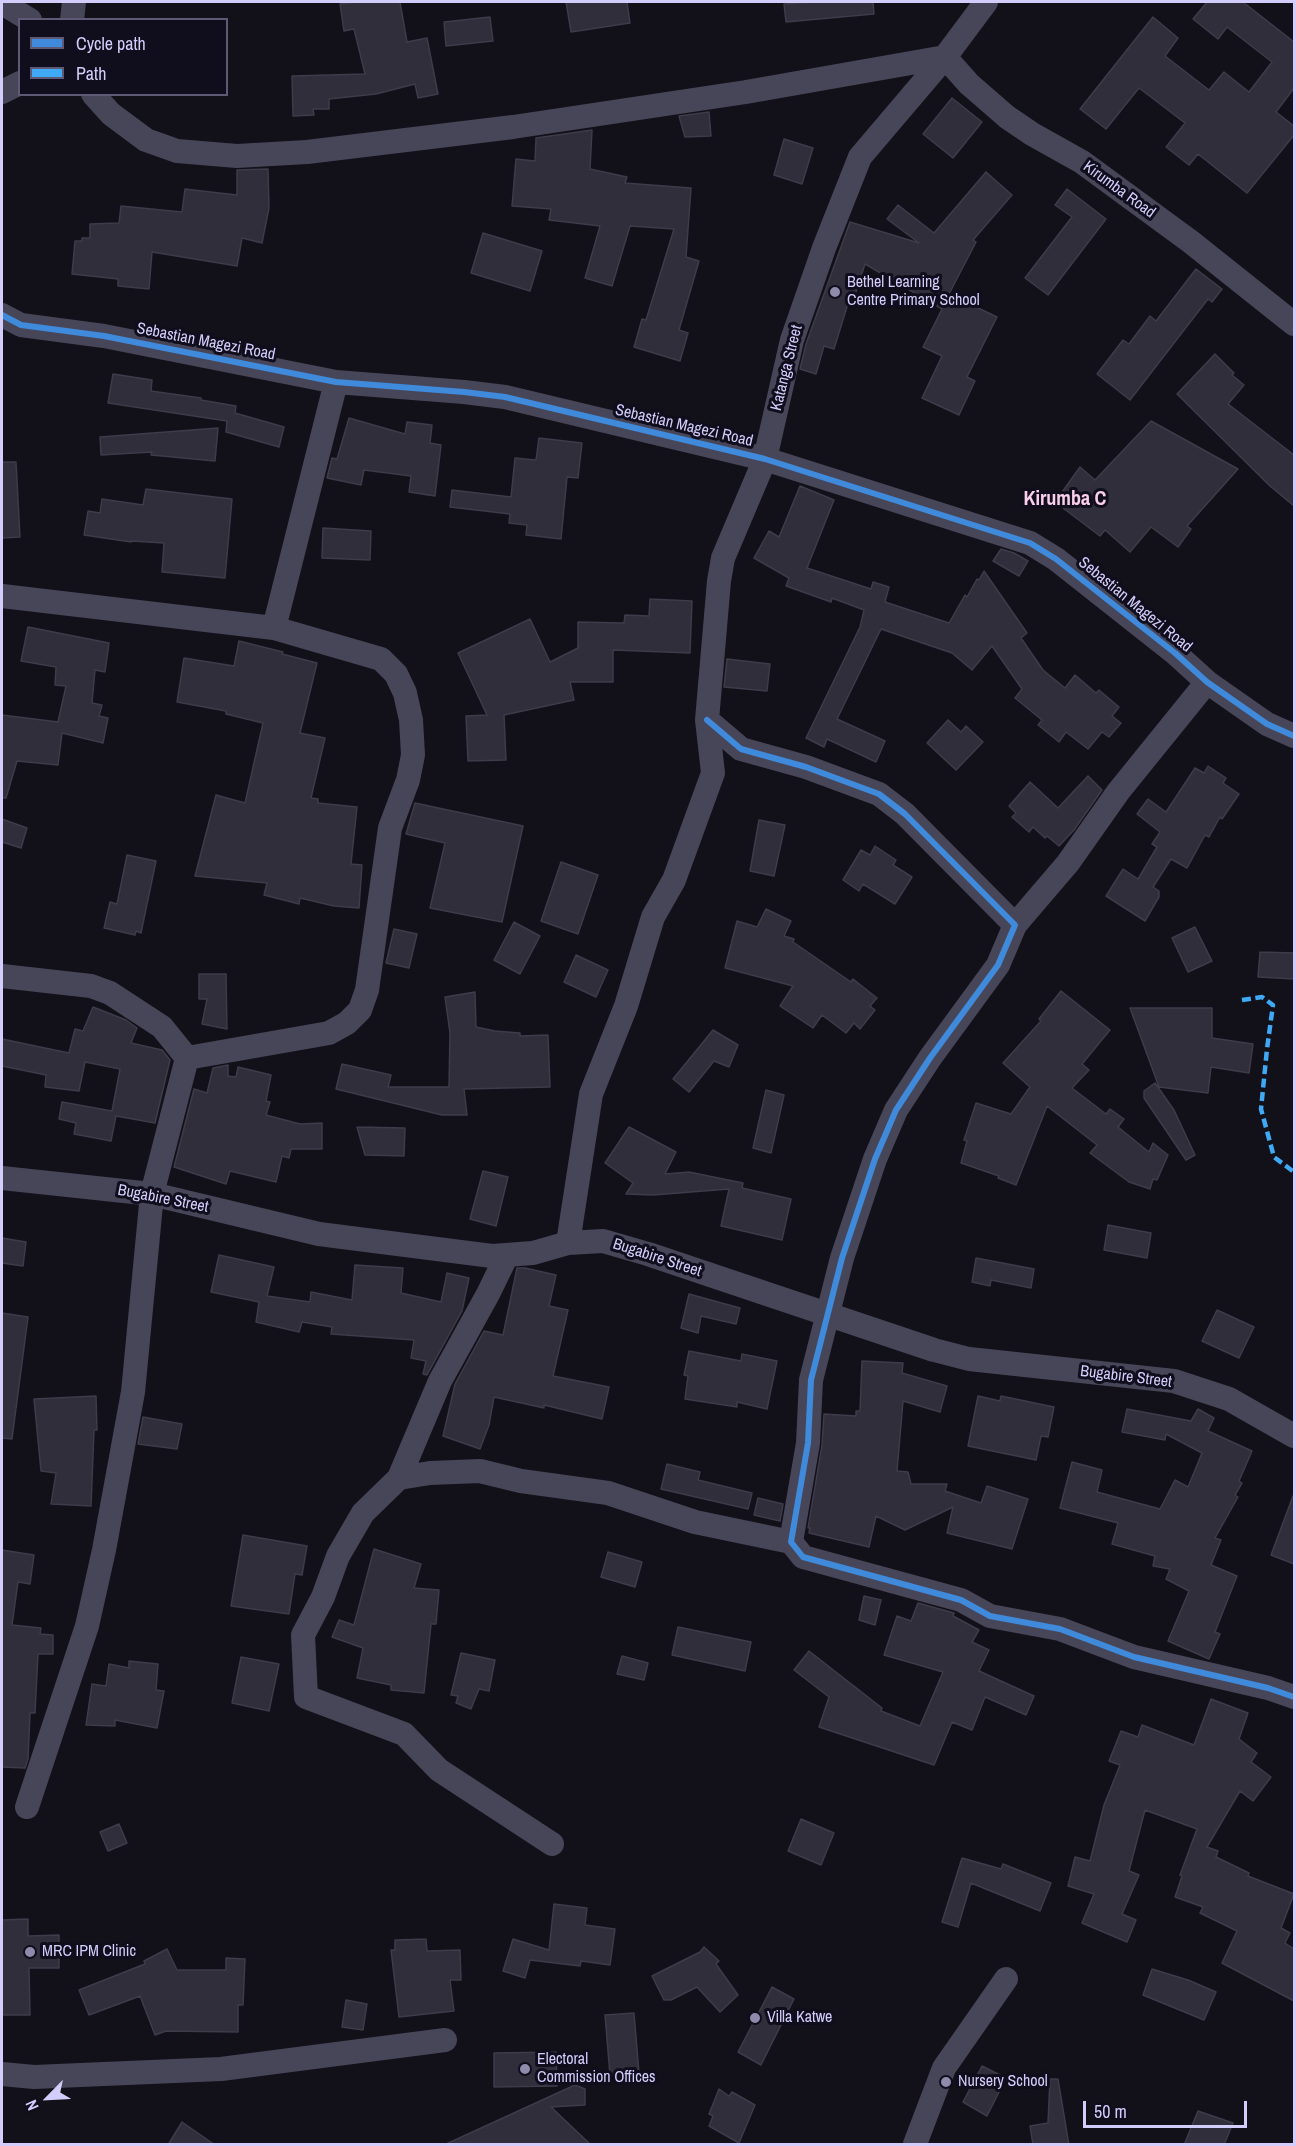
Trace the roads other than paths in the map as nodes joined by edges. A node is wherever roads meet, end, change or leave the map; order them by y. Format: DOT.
graph roads {
  1 [pos="74,2"];
  2 [pos="986,2"];
  3 [pos="2,3"];
  4 [pos="27,18"];
  5 [pos="72,18"];
  6 [pos="945,57"];
  7 [pos="18,84"];
  8 [pos="2,92"];
  9 [pos="95,96"];
  10 [pos="2,315"];
  11 [pos="1294,324"];
  12 [pos="336,382"];
  13 [pos="765,459"];
  14 [pos="2,596"];
  15 [pos="274,628"];
  16 [pos="1206,682"];
  17 [pos="707,720"];
  18 [pos="1294,736"];
  19 [pos="741,749"];
  20 [pos="713,773"];
  21 [pos="1014,925"];
  22 [pos="2,976"];
  23 [pos="188,1058"];
  24 [pos="2,1178"];
  25 [pos="152,1194"];
  26 [pos="568,1243"];
  27 [pos="507,1255"];
  28 [pos="836,1279"];
  29 [pos="827,1315"];
  30 [pos="861,1325"];
  31 [pos="1294,1436"];
  32 [pos="399,1478"];
  33 [pos="791,1542"];
  34 [pos="1294,1697"];
  35 [pos="27,1807"];
  36 [pos="552,1844"];
  37 [pos="1006,1979"];
  38 [pos="445,2040"];
  39 [pos="2,2074"];
  40 [pos="915,2145"];
  1 -- 5 [label="street"];
  2 -- 6 [label="street, Katanga Street"];
  3 -- 4 [label="street"];
  6 -- 9 [label="street"];
  6 -- 11 [label="street, Kirumba Road"];
  6 -- 13 [label="street, Katanga Street"];
  7 -- 8 [label="street"];
  10 -- 12 [label="street, Sebastian Magezi Road"];
  12 -- 13 [label="street, Sebastian Magezi Road"];
  12 -- 15 [label="street"];
  13 -- 16 [label="street, Sebastian Magezi Road"];
  13 -- 17 [label="street, Katanga Street"];
  14 -- 15 [label="street"];
  15 -- 23 [label="street"];
  16 -- 18 [label="street, Sebastian Magezi Road"];
  16 -- 21 [label="street"];
  17 -- 19 [label="street"];
  17 -- 20 [label="street, Katanga Street"];
  19 -- 20 [label="street"];
  19 -- 21 [label="street"];
  20 -- 26 [label="street, Katanga Street"];
  21 -- 28 [label="street"];
  22 -- 23 [label="street"];
  23 -- 25 [label="street"];
  24 -- 25 [label="street, Bugabire Street"];
  25 -- 27 [label="street, Bugabire Street"];
  25 -- 35 [label="street"];
  26 -- 27 [label="street, Bugabire Street"];
  26 -- 29 [label="street, Bugabire Street"];
  27 -- 32 [label="street"];
  28 -- 29 [label="street"];
  28 -- 30 [label="street"];
  29 -- 30 [label="street, Bugabire Street"];
  29 -- 33 [label="street"];
  30 -- 31 [label="street, Bugabire Street"];
  32 -- 33 [label="street"];
  32 -- 36 [label="street"];
  33 -- 34 [label="street"];
  37 -- 40 [label="street"];
  38 -- 39 [label="street"];
}
